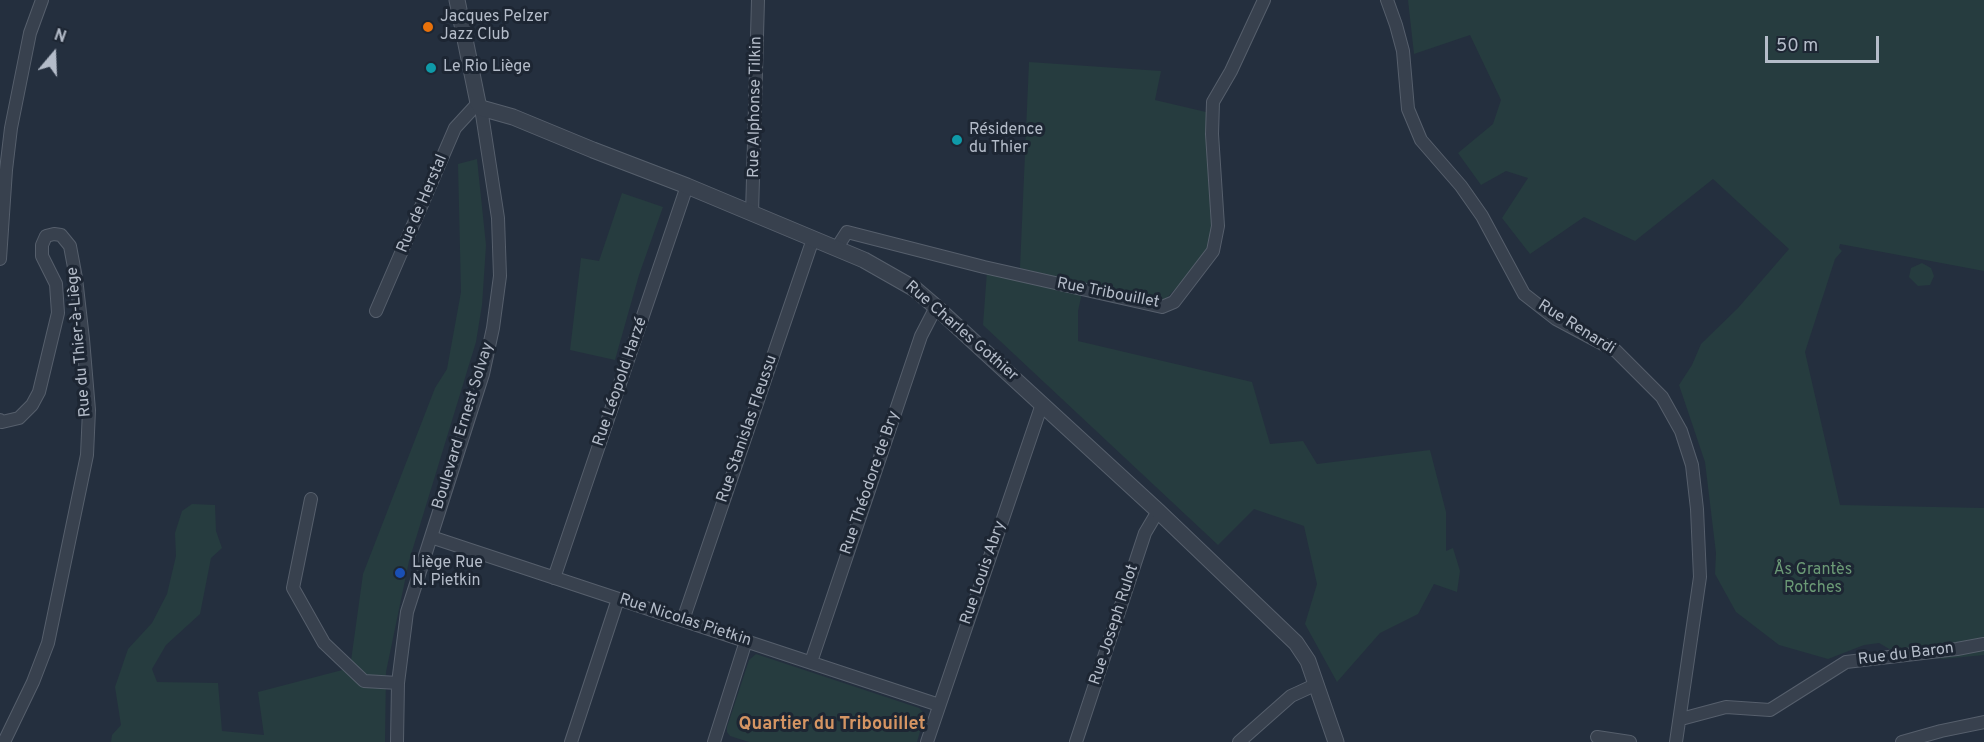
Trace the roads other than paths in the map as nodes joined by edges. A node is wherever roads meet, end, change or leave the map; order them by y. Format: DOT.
graph roads {
  1 [pos="42,0"];
  2 [pos="458,0"];
  3 [pos="758,0"];
  4 [pos="1264,0"];
  5 [pos="1387,0"];
  6 [pos="479,105"];
  7 [pos="687,186"];
  8 [pos="752,214"];
  9 [pos="813,239"];
  10 [pos="836,249"];
  11 [pos="0,259"];
  12 [pos="936,307"];
  13 [pos="376,311"];
  14 [pos="1042,404"];
  15 [pos="1,422"];
  16 [pos="311,499"];
  17 [pos="1158,511"];
  18 [pos="430,537"];
  19 [pos="554,578"];
  20 [pos="618,599"];
  21 [pos="683,620"];
  22 [pos="746,641"];
  23 [pos="1984,644"];
  24 [pos="811,662"];
  25 [pos="398,683"];
  26 [pos="1317,684"];
  27 [pos="939,705"];
  28 [pos="1681,719"];
  29 [pos="1984,722"];
  30 [pos="1597,737"];
  31 [pos="716,741"];
  32 [pos="4,742"];
  33 [pos="397,742"];
  34 [pos="571,742"];
  35 [pos="927,742"];
  36 [pos="1076,742"];
  37 [pos="1239,742"];
  38 [pos="1336,742"];
  39 [pos="1630,742"];
  40 [pos="1676,742"];
  41 [pos="1902,742"];
  1 -- 11 [label="street"];
  2 -- 6 [label="street, Boulevard Ernest Solvay"];
  3 -- 8 [label="street, Rue Alphonse Tilkin"];
  4 -- 10 [label="street, Rue Tribouillet"];
  5 -- 28 [label="street, Rue Renardi"];
  6 -- 7 [label="street, Rue Charles Gothier"];
  6 -- 13 [label="street, Rue de Herstal"];
  6 -- 18 [label="street, Boulevard Ernest Solvay"];
  7 -- 8 [label="street, Rue Charles Gothier"];
  7 -- 19 [label="street, Rue Léopold Harzé"];
  8 -- 9 [label="street, Rue Charles Gothier"];
  9 -- 10 [label="street, Rue Charles Gothier"];
  9 -- 21 [label="street, Rue Stanislas Fleussu"];
  10 -- 12 [label="street, Rue Charles Gothier"];
  12 -- 14 [label="street, Rue Charles Gothier"];
  12 -- 24 [label="street, Rue Théodore de Bry"];
  14 -- 17 [label="street, Rue Charles Gothier"];
  14 -- 27 [label="street, Rue Louis Abry"];
  15 -- 32 [label="street, Rue du Thier-à-Liège"];
  16 -- 25 [label="street"];
  17 -- 26 [label="street, Rue Charles Gothier"];
  17 -- 36 [label="street, Rue Joseph Rulot"];
  18 -- 19 [label="street, Rue Nicolas Pietkin"];
  18 -- 25 [label="street, Boulevard Ernest Solvay"];
  19 -- 20 [label="street, Rue Nicolas Pietkin"];
  20 -- 21 [label="street, Rue Nicolas Pietkin"];
  20 -- 34 [label="street"];
  21 -- 22 [label="street, Rue Nicolas Pietkin"];
  22 -- 24 [label="street, Rue Nicolas Pietkin"];
  22 -- 31 [label="street"];
  23 -- 28 [label="street, Rue du Baron"];
  24 -- 27 [label="street, Rue Nicolas Pietkin"];
  25 -- 33 [label="street, Boulevard Ernest Solvay"];
  26 -- 37 [label="street"];
  26 -- 38 [label="street, Rue Charles Gothier"];
  27 -- 35 [label="street, Rue Louis Abry"];
  28 -- 40 [label="street, Rue Renardi"];
  29 -- 41 [label="street"];
  30 -- 39 [label="street"];
}
